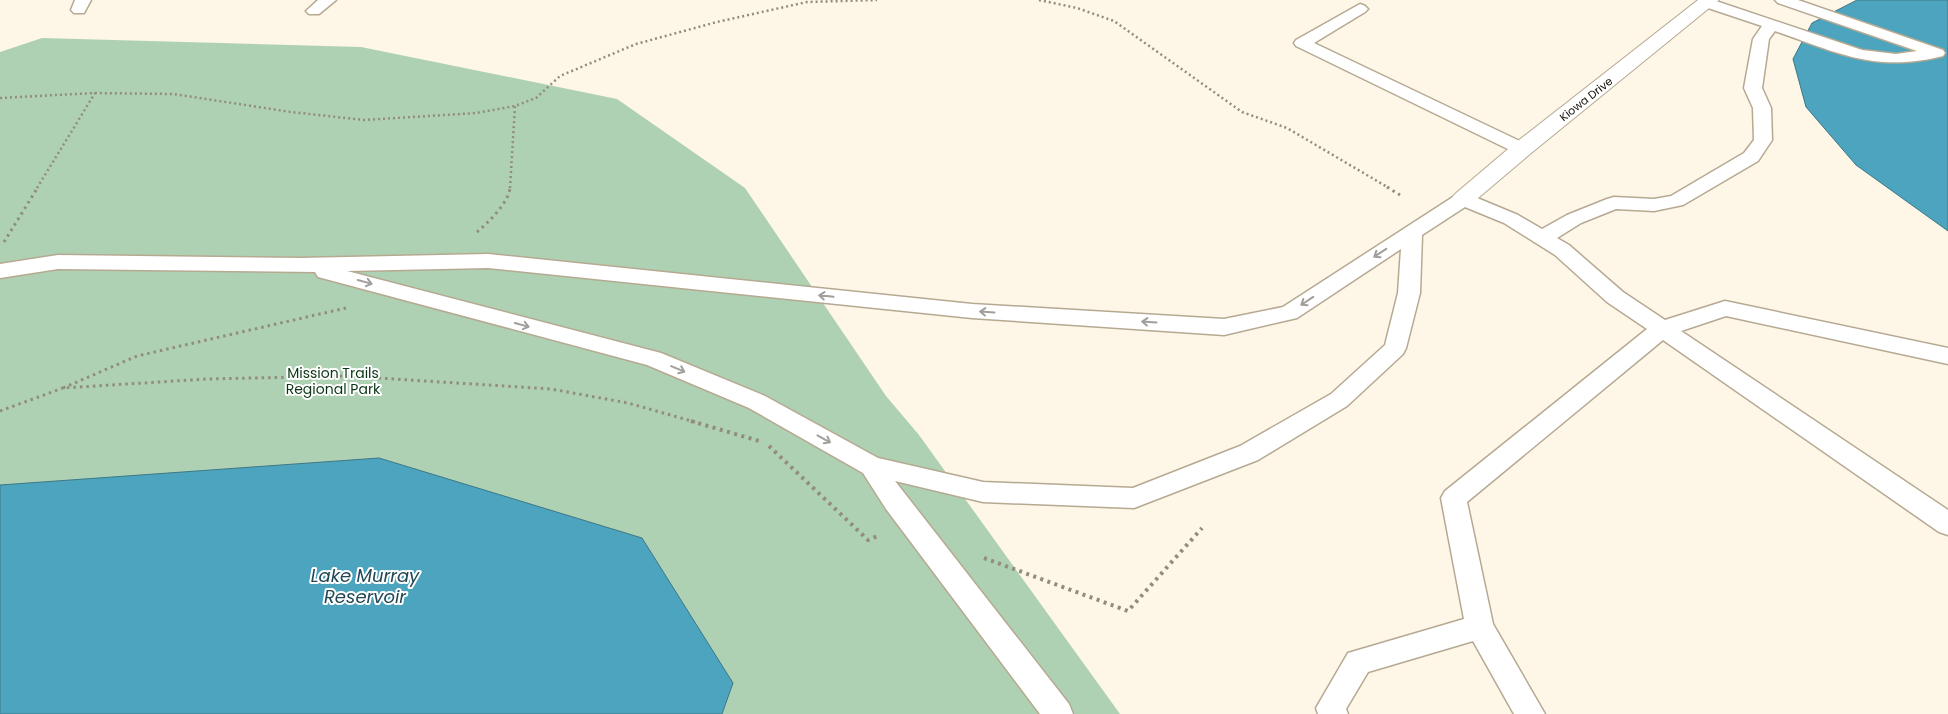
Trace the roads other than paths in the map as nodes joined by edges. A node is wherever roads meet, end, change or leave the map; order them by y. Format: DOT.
graph roads {
  1 [pos="328,0"];
  2 [pos="1737,0"];
  3 [pos="1783,0"];
  4 [pos="1708,1"];
  5 [pos="1360,9"];
  6 [pos="314,11"];
  7 [pos="1772,25"];
  8 [pos="1940,54"];
  9 [pos="1522,148"];
  10 [pos="1463,199"];
  11 [pos="1412,232"];
  12 [pos="1542,238"];
  13 [pos="301,265"];
  14 [pos="0,272"];
  15 [pos="1662,329"];
  16 [pos="1948,356"];
  17 [pos="872,466"];
  18 [pos="1948,524"];
  19 [pos="1480,627"];
  20 [pos="1058,714"];
  21 [pos="1333,714"];
  22 [pos="1530,714"];
  1 -- 6 [label="lane"];
  2 -- 8 [label="lane"];
  3 -- 8 [label="lane"];
  4 -- 7 [label="lane"];
  4 -- 9 [label="street, Kiowa Drive"];
  5 -- 9 [label="lane"];
  7 -- 8 [label="lane"];
  7 -- 12 [label="lane"];
  9 -- 10 [label="street, Kiowa Drive"];
  10 -- 11 [label="lane"];
  10 -- 12 [label="lane"];
  11 -- 13 [label="lane, one-way"];
  11 -- 17 [label="lane"];
  12 -- 15 [label="lane"];
  13 -- 14 [label="lane"];
  13 -- 17 [label="lane, one-way"];
  15 -- 16 [label="lane"];
  15 -- 18 [label="lane"];
  15 -- 19 [label="lane"];
  17 -- 20 [label="lane"];
  19 -- 21 [label="lane"];
  19 -- 22 [label="lane"];
}
